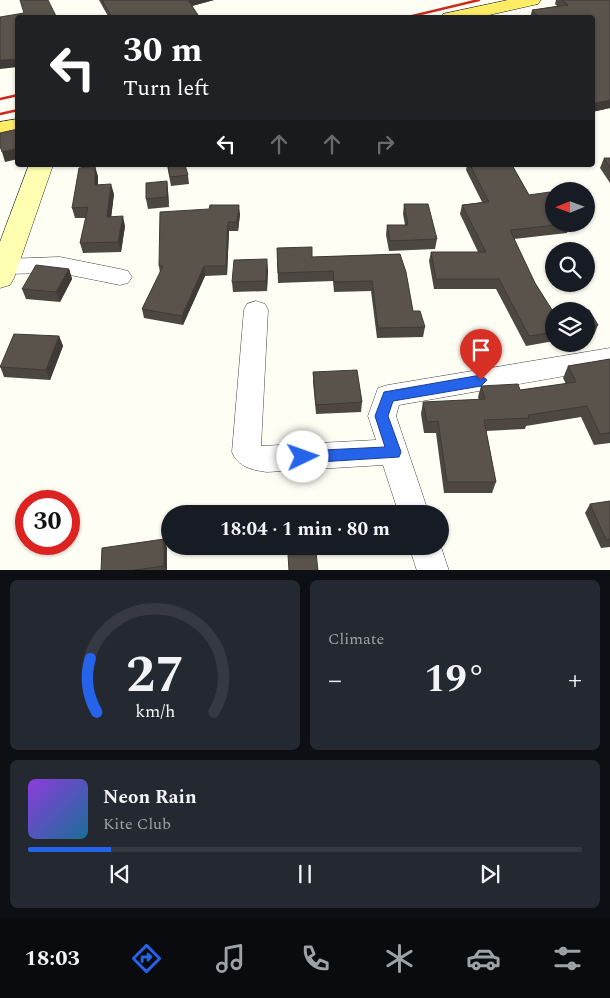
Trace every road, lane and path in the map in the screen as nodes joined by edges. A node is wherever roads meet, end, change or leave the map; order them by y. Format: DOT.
graph roads {
  1 [pos="532,0"];
  2 [pos="465,15"];
  3 [pos="15,126"];
  4 [pos="0,130"];
  5 [pos="40,167"];
  6 [pos="2,273"];
  7 [pos="120,277"];
  8 [pos="256,310"];
  9 [pos="610,358"];
  10 [pos="394,452"];
  11 [pos="411,505"];
  12 [pos="428,555"];
  13 [pos="433,570"];
  1 -- 2 [label="main road"];
  3 -- 4 [label="main road"];
  5 -- 6 [label="street"];
  6 -- 7 [label="street"];
  8 -- 10 [label="street"];
  9 -- 10 [label="street"];
  10 -- 11 [label="street"];
  12 -- 13 [label="street"];
}
